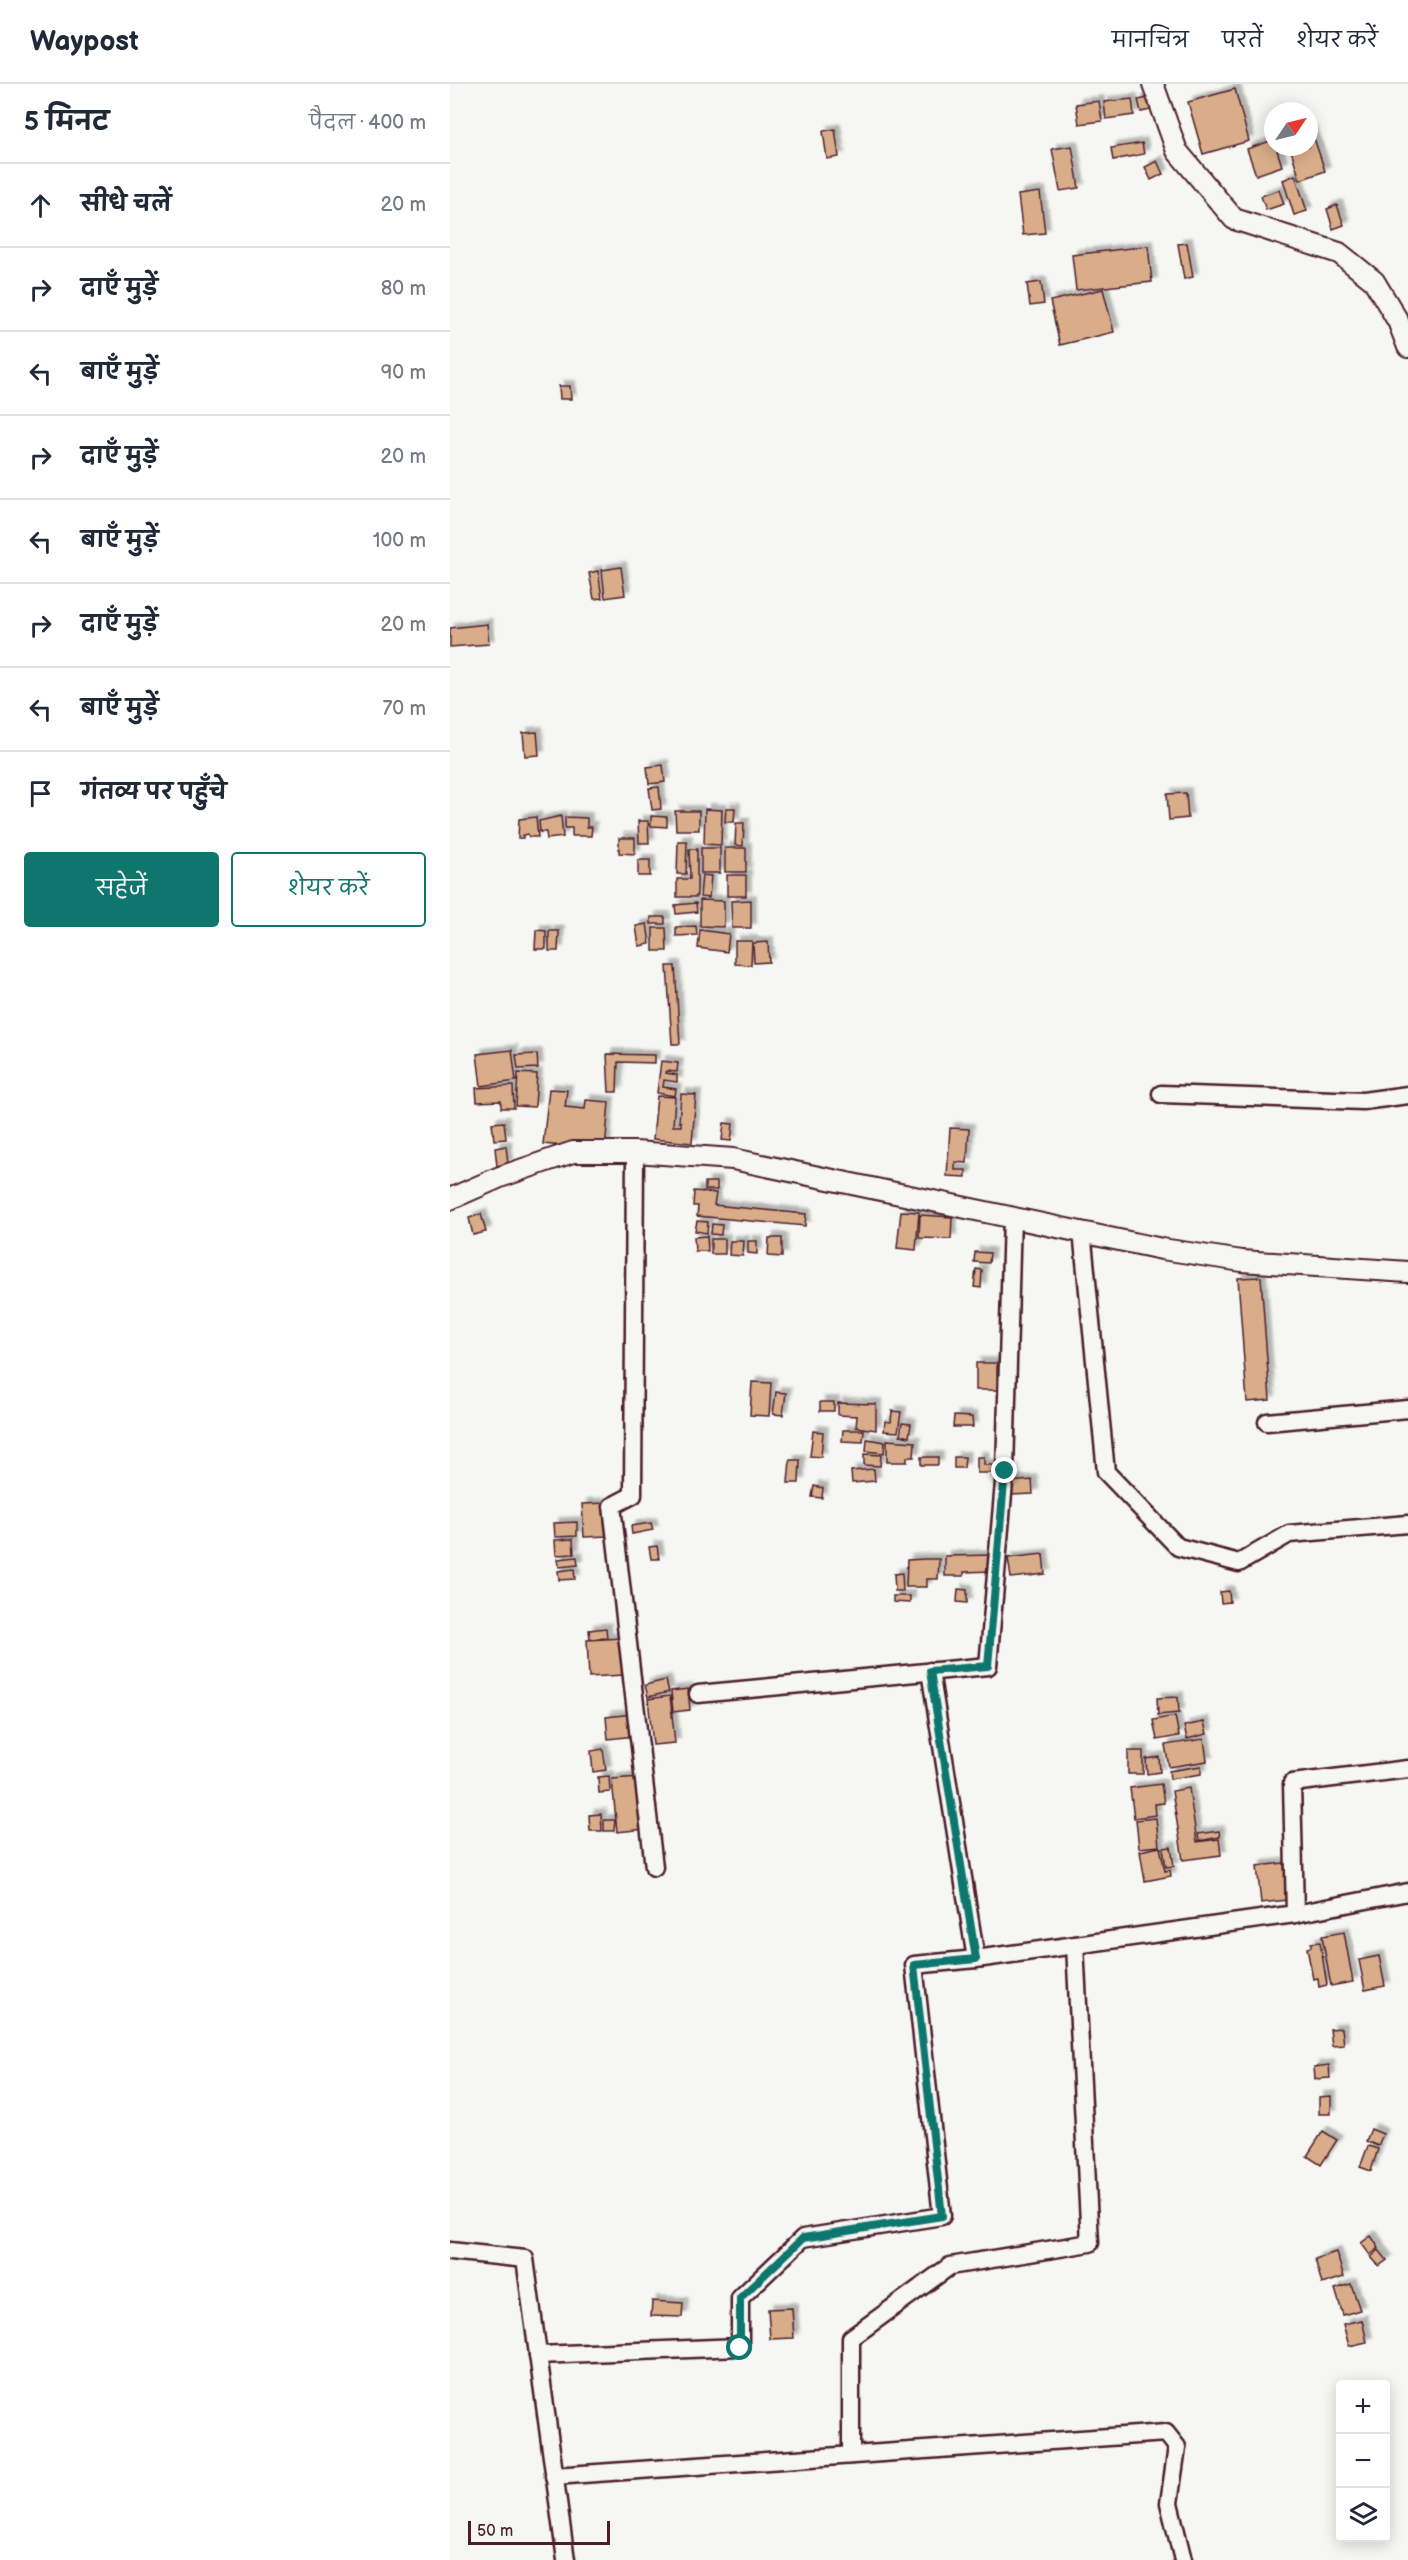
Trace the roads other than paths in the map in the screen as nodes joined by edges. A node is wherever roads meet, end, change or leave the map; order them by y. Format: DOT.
graph roads {
  1 [pos="1153,84"];
  2 [pos="1408,347"];
  3 [pos="1161,1094"];
  4 [pos="1408,1095"];
  5 [pos="635,1152"];
  6 [pos="450,1199"];
  7 [pos="1012,1216"];
  8 [pos="1082,1231"];
  9 [pos="1408,1272"];
  10 [pos="1408,1409"];
  11 [pos="1268,1422"];
  12 [pos="1408,1524"];
  13 [pos="930,1671"];
  14 [pos="698,1694"];
  15 [pos="1408,1769"];
  16 [pos="654,1867"];
  17 [pos="1408,1892"];
  18 [pos="1295,1914"];
  19 [pos="1075,1945"];
  20 [pos="976,1959"];
  21 [pos="450,2251"];
  22 [pos="538,2355"];
  23 [pos="851,2455"];
  24 [pos="554,2476"];
  25 [pos="566,2560"];
  26 [pos="1183,2560"];
  1 -- 2 [label="street"];
  3 -- 4 [label="street"];
  5 -- 6 [label="street"];
  5 -- 7 [label="street"];
  5 -- 16 [label="street"];
  7 -- 8 [label="street"];
  7 -- 13 [label="street"];
  8 -- 9 [label="street"];
  8 -- 12 [label="street"];
  10 -- 11 [label="street"];
  13 -- 14 [label="street"];
  13 -- 20 [label="street"];
  15 -- 18 [label="street"];
  17 -- 18 [label="street"];
  18 -- 19 [label="street"];
  19 -- 20 [label="street"];
  19 -- 23 [label="street"];
  20 -- 22 [label="street"];
  21 -- 22 [label="street"];
  22 -- 24 [label="street"];
  23 -- 24 [label="street"];
  23 -- 26 [label="street"];
  24 -- 25 [label="street"];
}
